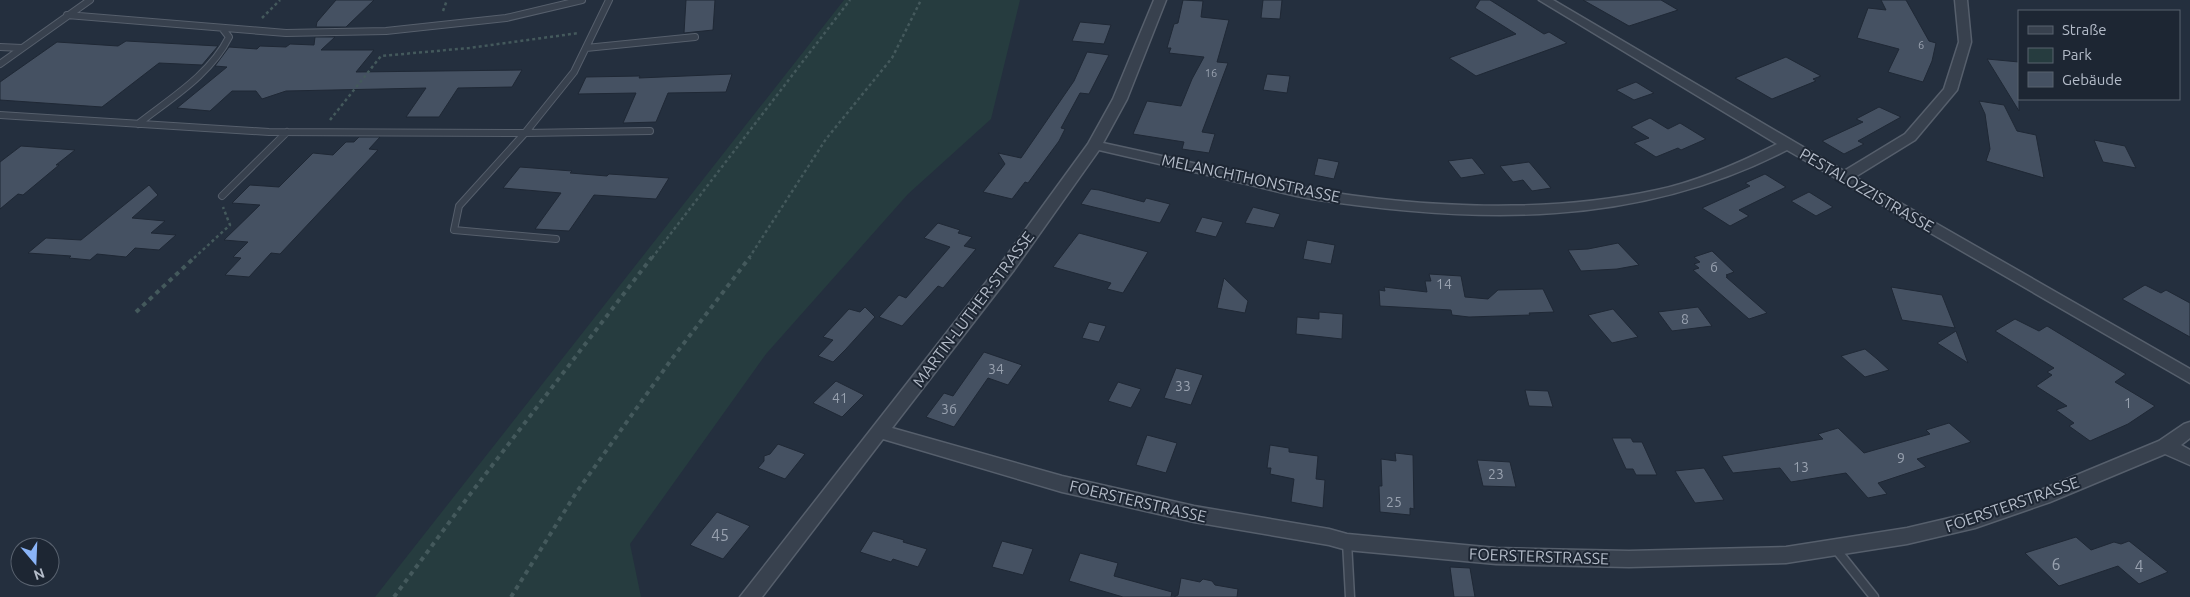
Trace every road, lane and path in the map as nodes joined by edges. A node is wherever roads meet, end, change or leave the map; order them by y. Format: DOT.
graph roads {
  1 [pos="90,0"];
  2 [pos="280,0"];
  3 [pos="582,0"];
  4 [pos="609,0"];
  5 [pos="850,0"];
  6 [pos="921,0"];
  7 [pos="1160,0"];
  8 [pos="1545,0"];
  9 [pos="1961,0"];
  10 [pos="67,15"];
  11 [pos="222,28"];
  12 [pos="249,30"];
  13 [pos="595,31"];
  14 [pos="695,37"];
  15 [pos="0,47"];
  16 [pos="22,48"];
  17 [pos="586,48"];
  18 [pos="0,64"];
  19 [pos="0,115"];
  20 [pos="138,124"];
  21 [pos="650,131"];
  22 [pos="287,132"];
  23 [pos="320,132"];
  24 [pos="525,133"];
  25 [pos="1786,144"];
  26 [pos="1095,145"];
  27 [pos="1845,177"];
  28 [pos="222,196"];
  29 [pos="556,239"];
  30 [pos="136,312"];
  31 [pos="2190,376"];
  32 [pos="2190,429"];
  33 [pos="878,431"];
  34 [pos="2166,446"];
  35 [pos="2190,458"];
  36 [pos="1347,542"];
  37 [pos="1834,548"];
  38 [pos="394,597"];
  39 [pos="511,597"];
  40 [pos="750,597"];
  41 [pos="1350,597"];
  42 [pos="1874,597"];
  1 -- 10 [label="lane"];
  2 -- 12 [label="path"];
  3 -- 12 [label="lane"];
  4 -- 13 [label="lane"];
  5 -- 38 [label="path"];
  6 -- 39 [label="path"];
  7 -- 26 [label="street, MARTIN-LUTHER-STRASSE"];
  8 -- 25 [label="street, PESTALOZZISTRASSE"];
  9 -- 27 [label="street"];
  10 -- 11 [label="lane"];
  10 -- 16 [label="lane"];
  11 -- 12 [label="lane"];
  11 -- 20 [label="lane"];
  13 -- 17 [label="lane"];
  13 -- 23 [label="path"];
  14 -- 17 [label="lane"];
  15 -- 16 [label="lane"];
  16 -- 18 [label="lane"];
  17 -- 24 [label="lane"];
  19 -- 20 [label="lane"];
  20 -- 22 [label="lane"];
  21 -- 24 [label="lane"];
  22 -- 23 [label="lane"];
  22 -- 28 [label="lane"];
  23 -- 24 [label="lane"];
  24 -- 29 [label="lane"];
  25 -- 26 [label="street, MELANCHTHONSTRASSE"];
  25 -- 27 [label="street, PESTALOZZISTRASSE"];
  26 -- 33 [label="street, MARTIN-LUTHER-STRASSE"];
  27 -- 31 [label="street, PESTALOZZISTRASSE"];
  28 -- 30 [label="path"];
  32 -- 34 [label="street, FOERSTERSTRASSE"];
  33 -- 36 [label="street, FOERSTERSTRASSE"];
  33 -- 40 [label="street, MARTIN-LUTHER-STRASSE"];
  34 -- 35 [label="street"];
  34 -- 37 [label="street, FOERSTERSTRASSE"];
  36 -- 37 [label="street, FOERSTERSTRASSE"];
  36 -- 41 [label="lane"];
  37 -- 42 [label="lane"];
}
